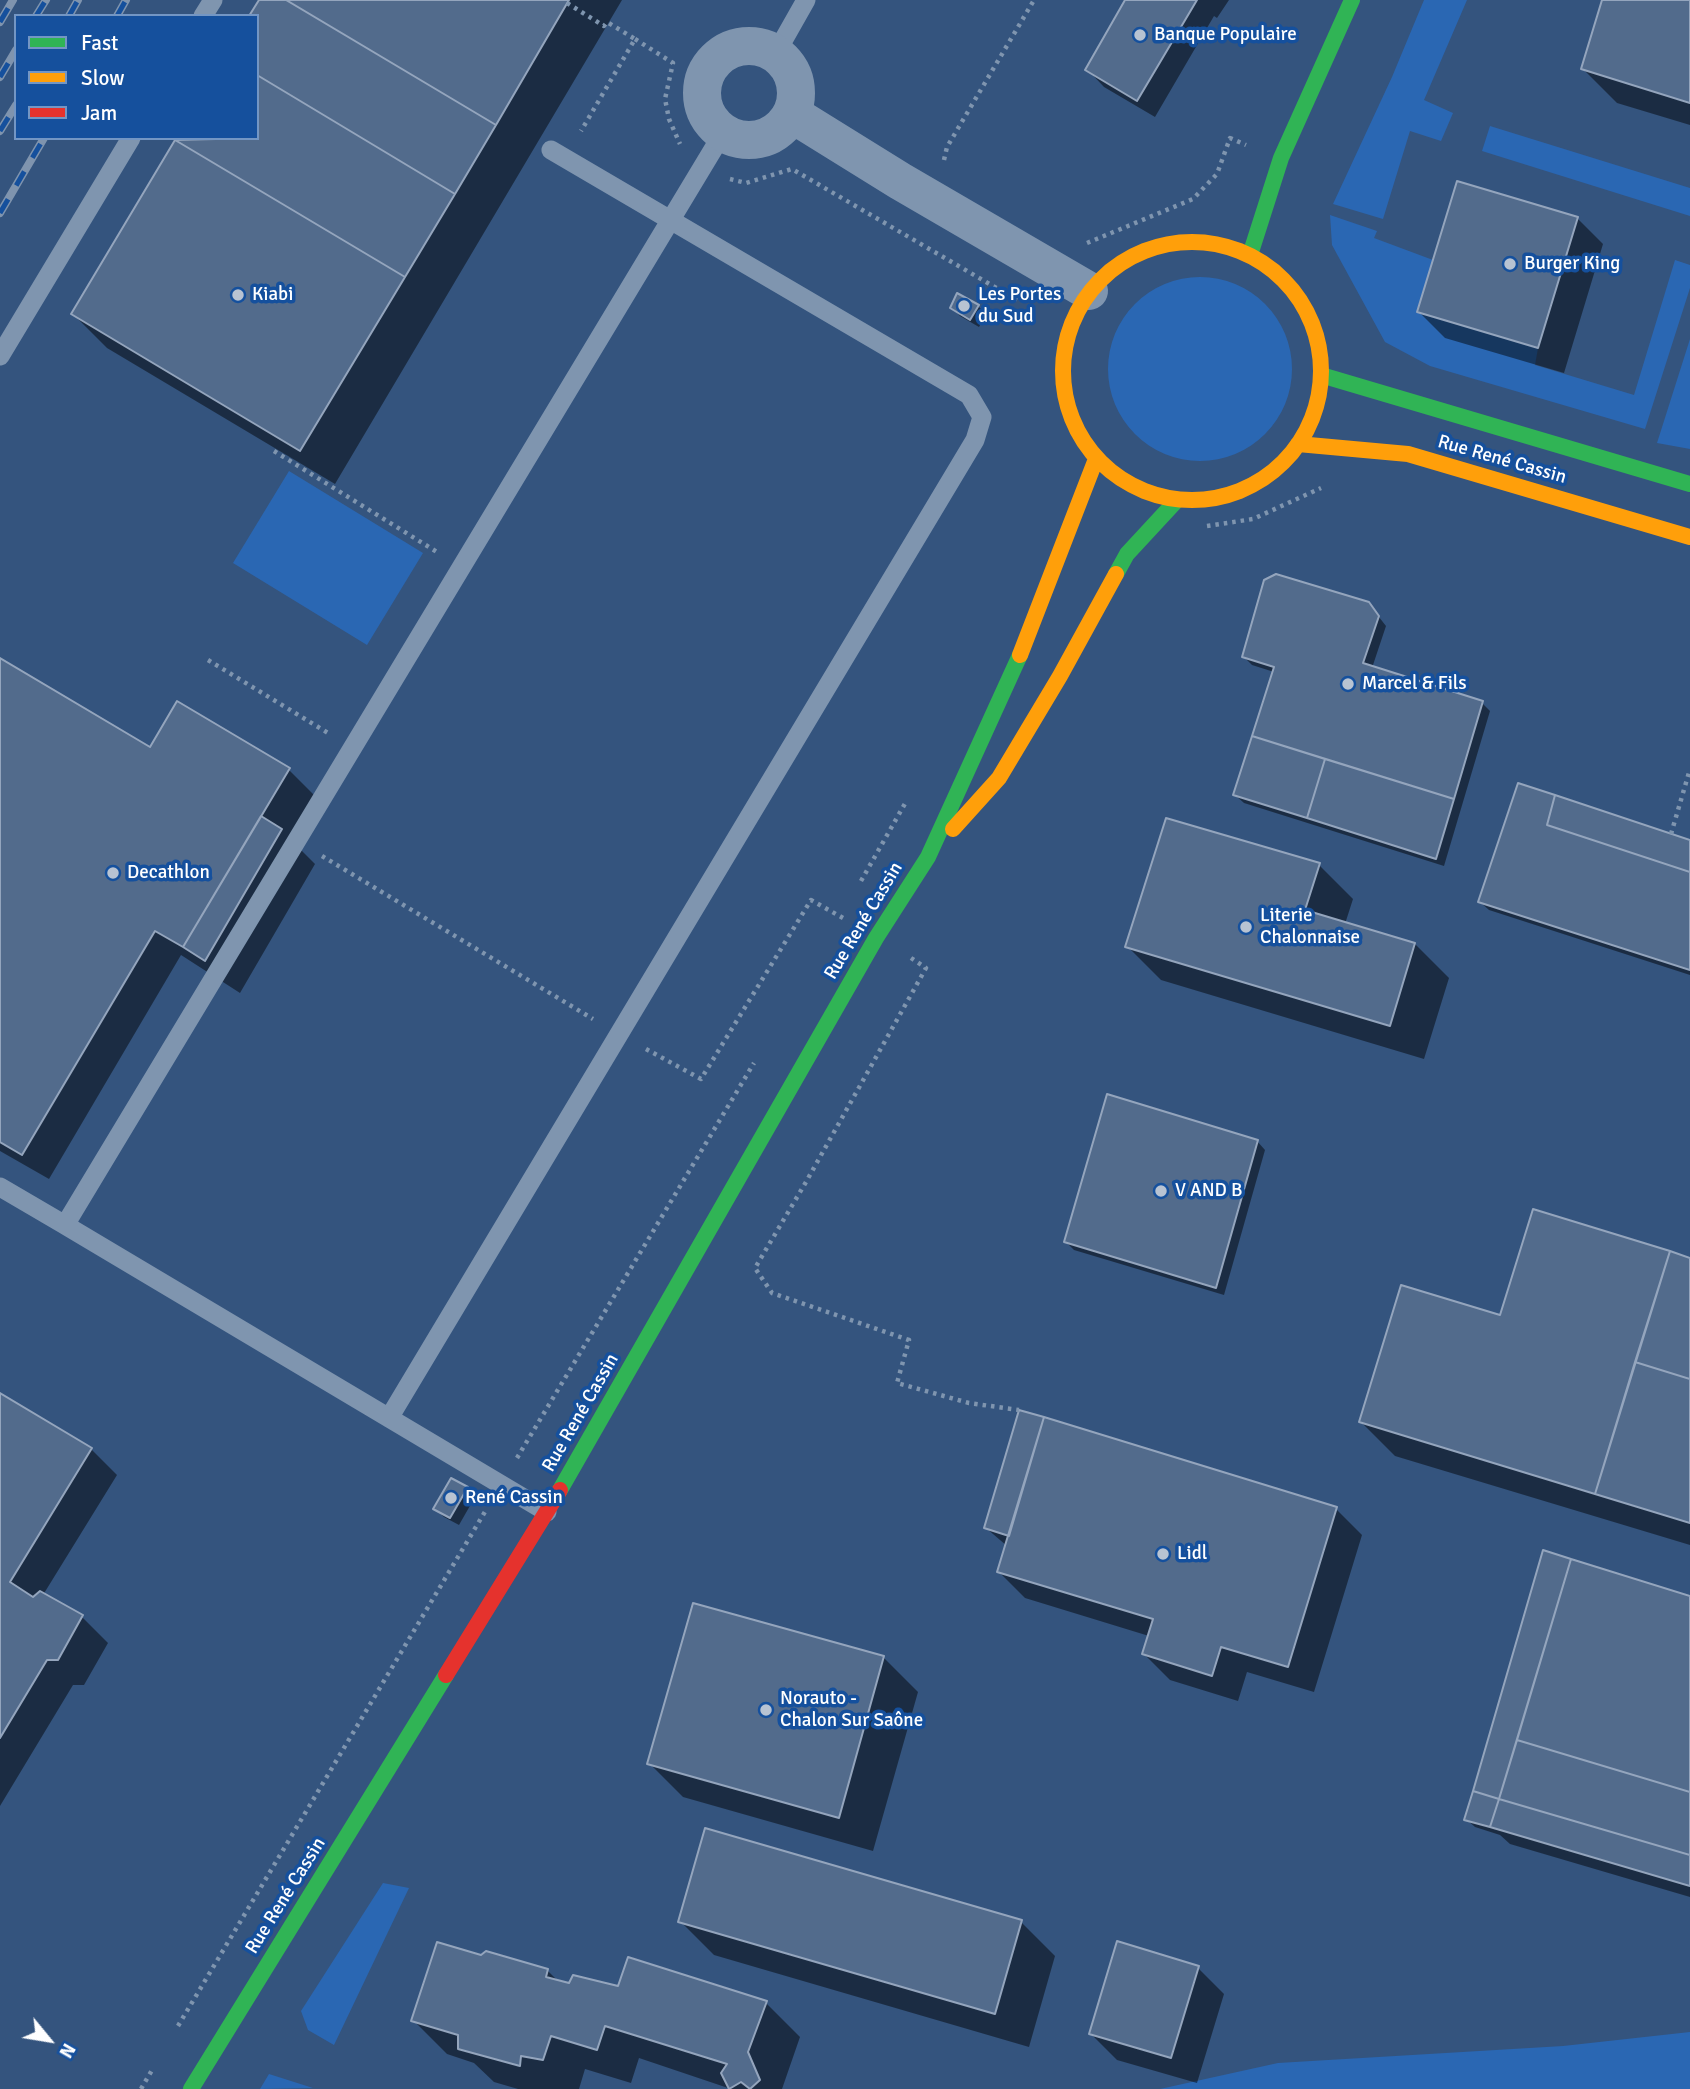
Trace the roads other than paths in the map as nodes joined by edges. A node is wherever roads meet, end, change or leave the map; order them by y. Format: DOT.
graph roads {
  1 [pos="806,0"];
  2 [pos="1352,0"];
  3 [pos="776,53"];
  4 [pos="792,114"];
  5 [pos="130,140"];
  6 [pos="713,148"];
  7 [pos="551,150"];
  8 [pos="669,221"];
  9 [pos="1250,255"];
  10 [pos="1088,291"];
  11 [pos="0,356"];
  12 [pos="1321,375"];
  13 [pos="1298,444"];
  14 [pos="1096,459"];
  15 [pos="1690,484"];
  16 [pos="1177,500"];
  17 [pos="1690,537"];
  18 [pos="928,857"];
  19 [pos="0,1186"];
  20 [pos="65,1225"];
  21 [pos="389,1418"];
  22 [pos="547,1512"];
  23 [pos="191,2089"];
  1 -- 3 [label="lane"];
  2 -- 9 [label="main road"];
  3 -- 4 [label="street"];
  3 -- 6 [label="street"];
  4 -- 6 [label="street"];
  4 -- 10 [label="street"];
  5 -- 11 [label="lane"];
  6 -- 8 [label="lane"];
  7 -- 8 [label="lane"];
  8 -- 20 [label="lane"];
  8 -- 21 [label="lane"];
  9 -- 10 [label="main road"];
  9 -- 12 [label="main road"];
  10 -- 14 [label="main road"];
  12 -- 13 [label="main road"];
  12 -- 15 [label="main road, Rue René Cassin"];
  13 -- 16 [label="main road"];
  13 -- 17 [label="main road, Rue René Cassin"];
  14 -- 16 [label="main road"];
  14 -- 18 [label="main road, Rue René Cassin"];
  16 -- 18 [label="main road, Rue René Cassin"];
  18 -- 22 [label="main road, Rue René Cassin"];
  19 -- 20 [label="lane"];
  20 -- 21 [label="lane"];
  21 -- 22 [label="lane"];
  22 -- 23 [label="main road, Rue René Cassin"];
}
